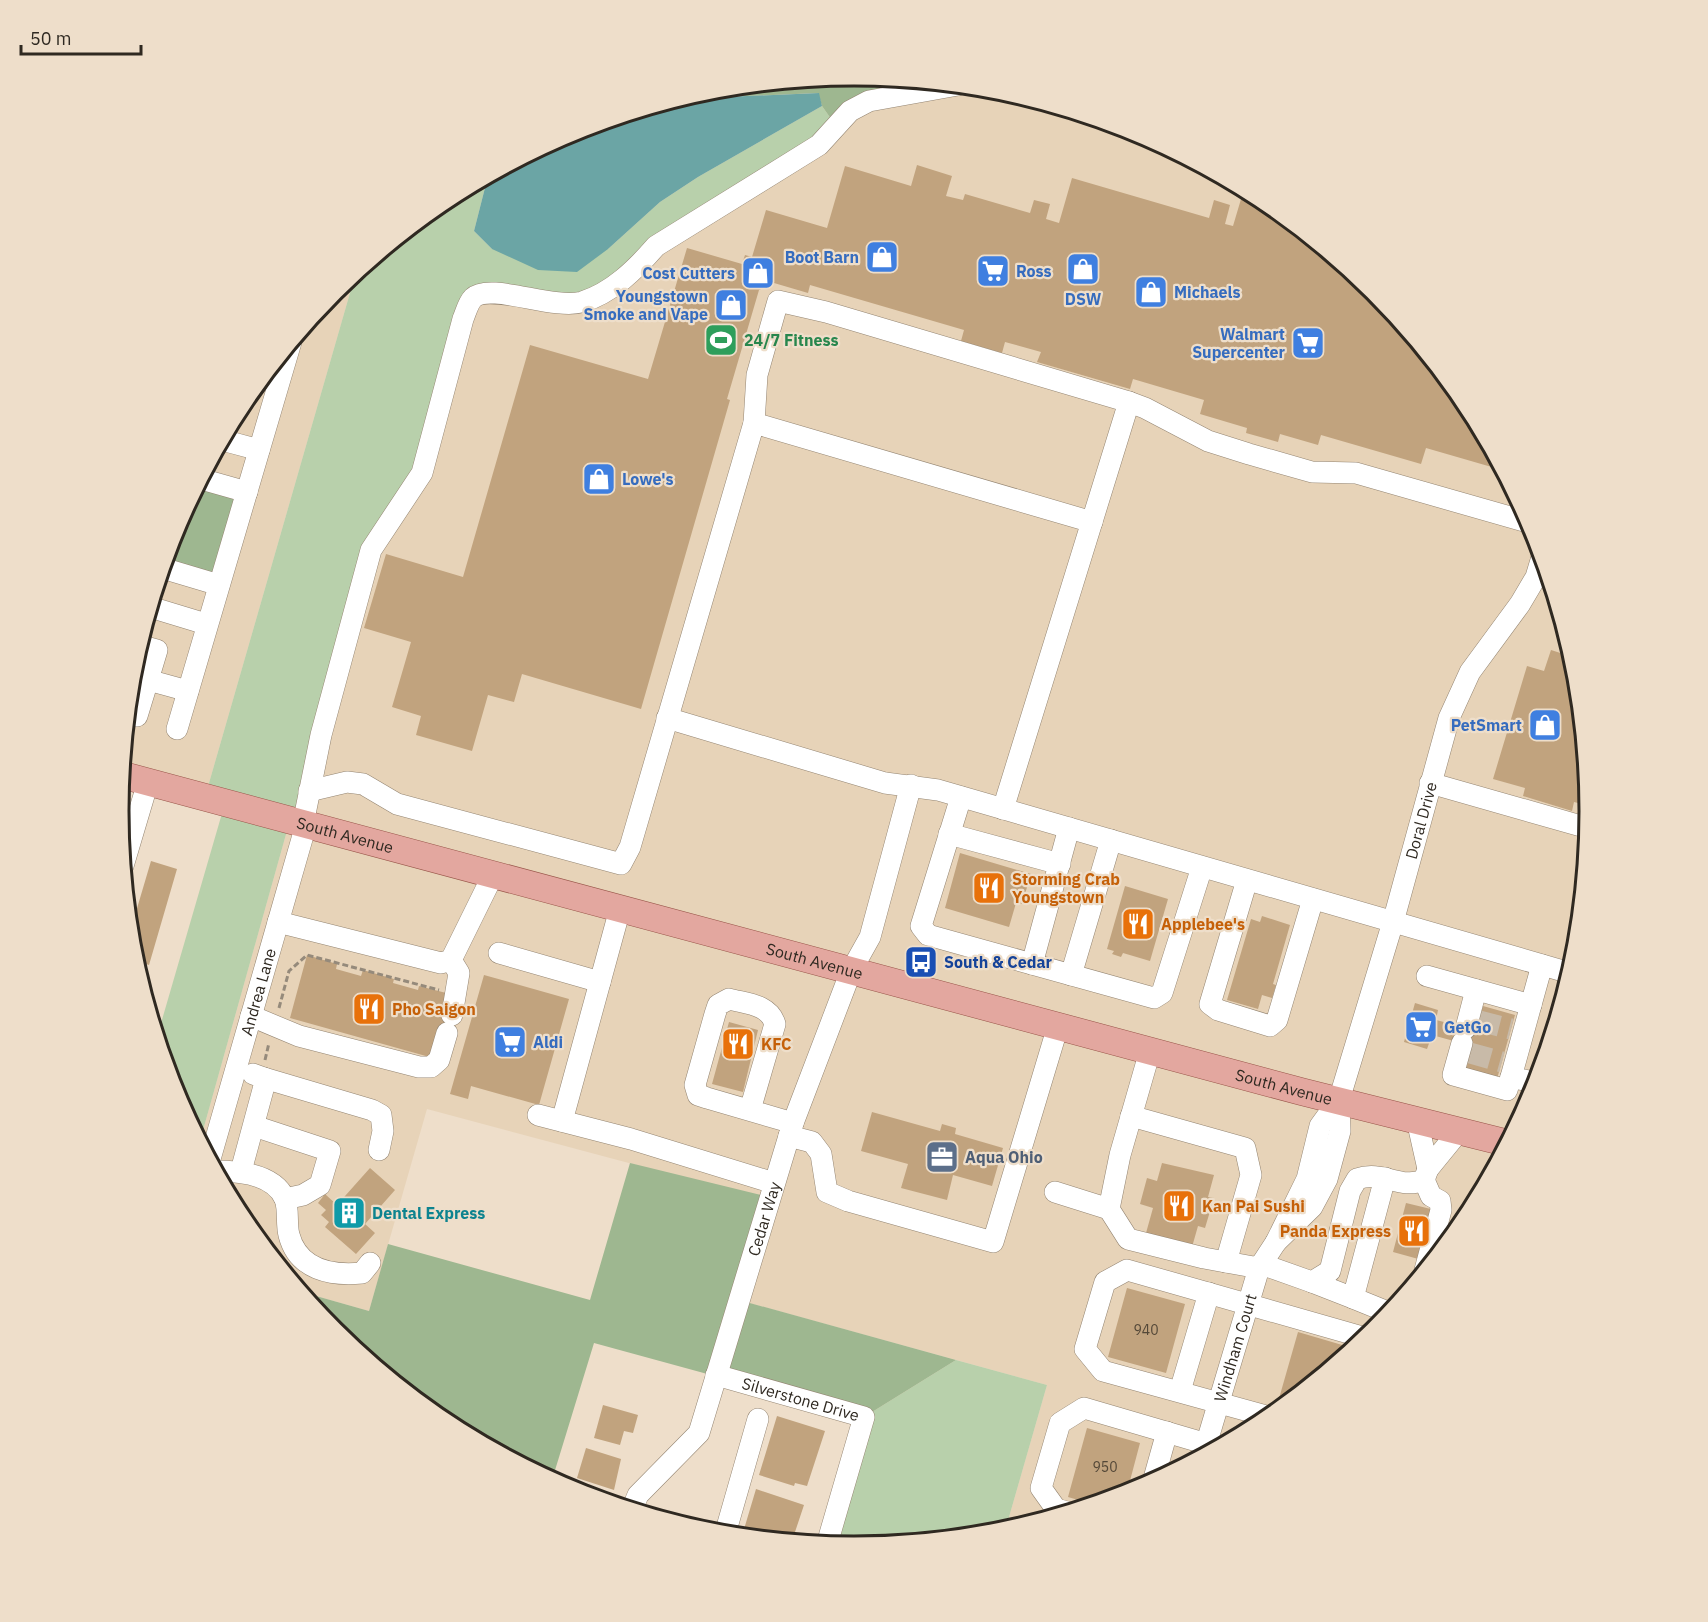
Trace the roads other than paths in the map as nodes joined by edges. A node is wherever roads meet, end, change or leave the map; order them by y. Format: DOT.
graph roads {
  1 [pos="930,90"];
  2 [pos="286,360"];
  3 [pos="1129,402"];
  4 [pos="754,423"];
  5 [pos="230,442"];
  6 [pos="259,450"];
  7 [pos="208,481"];
  8 [pos="247,492"];
  9 [pos="1516,515"];
  10 [pos="1092,522"];
  11 [pos="170,570"];
  12 [pos="1538,570"];
  13 [pos="219,585"];
  14 [pos="157,609"];
  15 [pos="207,624"];
  16 [pos="147,647"];
  17 [pos="140,683"];
  18 [pos="139,685"];
  19 [pos="188,691"];
  20 [pos="668,718"];
  21 [pos="177,729"];
  22 [pos="130,777"];
  23 [pos="148,782"];
  24 [pos="1430,783"];
  25 [pos="911,785"];
  26 [pos="309,791"];
  27 [pos="961,797"];
  28 [pos="1003,809"];
  29 [pos="305,824"];
  30 [pos="1579,826"];
  31 [pos="1069,828"];
  32 [pos="949,834"];
  33 [pos="1110,840"];
  34 [pos="130,844"];
  35 [pos="1059,864"];
  36 [pos="1202,867"];
  37 [pos="493,875"];
  38 [pos="1247,880"];
  39 [pos="1313,899"];
  40 [pos="620,909"];
  41 [pos="278,922"];
  42 [pos="1393,922"];
  43 [pos="499,953"];
  44 [pos="451,960"];
  45 [pos="1032,964"];
  46 [pos="1542,965"];
  47 [pos="851,971"];
  48 [pos="1562,971"];
  49 [pos="1071,975"];
  50 [pos="1427,976"];
  51 [pos="600,982"];
  52 [pos="1476,990"];
  53 [pos="1531,1005"];
  54 [pos="251,1016"];
  55 [pos="1058,1026"];
  56 [pos="1150,1051"];
  57 [pos="1509,1068"];
  58 [pos="236,1069"];
  59 [pos="262,1078"];
  60 [pos="1528,1078"];
  61 [pos="1339,1100"];
  62 [pos="750,1110"];
  63 [pos="538,1115"];
  64 [pos="1131,1116"];
  65 [pos="1417,1120"];
  66 [pos="562,1121"];
  67 [pos="254,1126"];
  68 [pos="791,1129"];
  69 [pos="1459,1131"];
  70 [pos="1500,1141"];
  71 [pos="213,1150"];
  72 [pos="379,1150"];
  73 [pos="224,1171"];
  74 [pos="241,1171"];
  75 [pos="1426,1175"];
  76 [pos="1385,1178"];
  77 [pos="774,1184"];
  78 [pos="1055,1192"];
  79 [pos="285,1199"];
  80 [pos="1108,1209"];
  81 [pos="1429,1254"];
  82 [pos="1226,1262"];
  83 [pos="370,1263"];
  84 [pos="1260,1266"];
  85 [pos="1312,1282"];
  86 [pos="1209,1293"];
  87 [pos="1353,1298"];
  88 [pos="1247,1304"];
  89 [pos="1381,1309"];
  90 [pos="1355,1335"];
  91 [pos="716,1375"];
  92 [pos="1180,1391"];
  93 [pos="1219,1402"];
  94 [pos="1258,1413"];
  95 [pos="758,1419"];
  96 [pos="1167,1432"];
  97 [pos="1209,1443"];
  98 [pos="1204,1446"];
  99 [pos="1156,1470"];
  100 [pos="635,1502"];
  101 [pos="1055,1508"];
  102 [pos="727,1525"];
  103 [pos="829,1535"];
  1 -- 26 [label="street, Andrea Lane"];
  2 -- 6 [label="street"];
  3 -- 4 [label="street"];
  3 -- 9 [label="street"];
  3 -- 10 [label="street"];
  4 -- 10 [label="street"];
  4 -- 20 [label="street"];
  5 -- 6 [label="street"];
  6 -- 8 [label="street"];
  7 -- 8 [label="street"];
  8 -- 13 [label="street"];
  10 -- 28 [label="street"];
  11 -- 13 [label="street"];
  12 -- 24 [label="street, Doral Drive"];
  13 -- 15 [label="street"];
  14 -- 15 [label="street"];
  15 -- 19 [label="street"];
  16 -- 17 [label="street"];
  18 -- 19 [label="street"];
  19 -- 21 [label="street"];
  20 -- 25 [label="street"];
  20 -- 26 [label="street"];
  22 -- 23 [label="main road, South Avenue"];
  23 -- 29 [label="main road, South Avenue"];
  23 -- 34 [label="street"];
  24 -- 30 [label="street"];
  24 -- 42 [label="street, Doral Drive"];
  25 -- 27 [label="street"];
  25 -- 47 [label="street, Cedar Way"];
  26 -- 29 [label="street, Andrea Lane"];
  27 -- 28 [label="street"];
  27 -- 32 [label="street"];
  28 -- 31 [label="street"];
  29 -- 37 [label="main road, South Avenue"];
  29 -- 41 [label="street, Andrea Lane"];
  31 -- 33 [label="street"];
  31 -- 35 [label="street"];
  32 -- 35 [label="street"];
  32 -- 45 [label="street"];
  33 -- 36 [label="street"];
  33 -- 49 [label="street"];
  35 -- 45 [label="street"];
  36 -- 38 [label="street"];
  36 -- 49 [label="street"];
  37 -- 40 [label="main road, South Avenue"];
  37 -- 44 [label="street"];
  38 -- 39 [label="street"];
  38 -- 39 [label="street"];
  39 -- 42 [label="street"];
  40 -- 47 [label="main road, South Avenue"];
  40 -- 51 [label="street"];
  41 -- 44 [label="street"];
  41 -- 54 [label="street, Andrea Lane"];
  42 -- 46 [label="street"];
  42 -- 61 [label="street, Doral Drive"];
  43 -- 51 [label="street"];
  44 -- 54 [label="street"];
  45 -- 49 [label="street"];
  46 -- 48 [label="street"];
  46 -- 53 [label="street"];
  47 -- 55 [label="main road, South Avenue"];
  47 -- 68 [label="street, Cedar Way"];
  50 -- 52 [label="street"];
  51 -- 66 [label="street"];
  52 -- 53 [label="street"];
  52 -- 57 [label="street"];
  53 -- 57 [label="street"];
  54 -- 58 [label="street, Andrea Lane"];
  55 -- 56 [label="main road, South Avenue"];
  55 -- 68 [label="street"];
  56 -- 61 [label="main road, South Avenue"];
  56 -- 64 [label="street"];
  57 -- 60 [label="street"];
  58 -- 59 [label="street"];
  58 -- 71 [label="street, Andrea Lane"];
  59 -- 67 [label="street"];
  59 -- 72 [label="street"];
  61 -- 65 [label="main road, South Avenue"];
  61 -- 84 [label="street, Windham Court"];
  62 -- 62 [label="street"];
  62 -- 68 [label="street"];
  63 -- 66 [label="street"];
  64 -- 80 [label="street"];
  64 -- 82 [label="street"];
  65 -- 69 [label="main road, South Avenue"];
  65 -- 75 [label="street"];
  66 -- 77 [label="street"];
  67 -- 74 [label="street"];
  67 -- 79 [label="street"];
  68 -- 77 [label="street, Cedar Way"];
  69 -- 70 [label="main road, South Avenue"];
  69 -- 75 [label="street"];
  73 -- 74 [label="street"];
  74 -- 79 [label="street"];
  75 -- 76 [label="street"];
  75 -- 81 [label="street"];
  76 -- 85 [label="street"];
  76 -- 87 [label="street"];
  77 -- 91 [label="street, Cedar Way"];
  78 -- 80 [label="street"];
  79 -- 83 [label="street"];
  80 -- 82 [label="street"];
  82 -- 84 [label="street"];
  84 -- 85 [label="street"];
  84 -- 88 [label="street, Windham Court"];
  85 -- 87 [label="street"];
  86 -- 88 [label="street"];
  86 -- 92 [label="street"];
  86 -- 92 [label="street"];
  87 -- 89 [label="street"];
  88 -- 90 [label="street"];
  88 -- 93 [label="street, Windham Court"];
  91 -- 100 [label="street, Cedar Way"];
  91 -- 103 [label="street, Silverstone Drive"];
  92 -- 93 [label="street"];
  93 -- 94 [label="street"];
  93 -- 97 [label="street, Windham Court"];
  95 -- 102 [label="street, Silverstone Drive"];
  96 -- 98 [label="street"];
  96 -- 99 [label="street"];
  96 -- 101 [label="street"];
}
